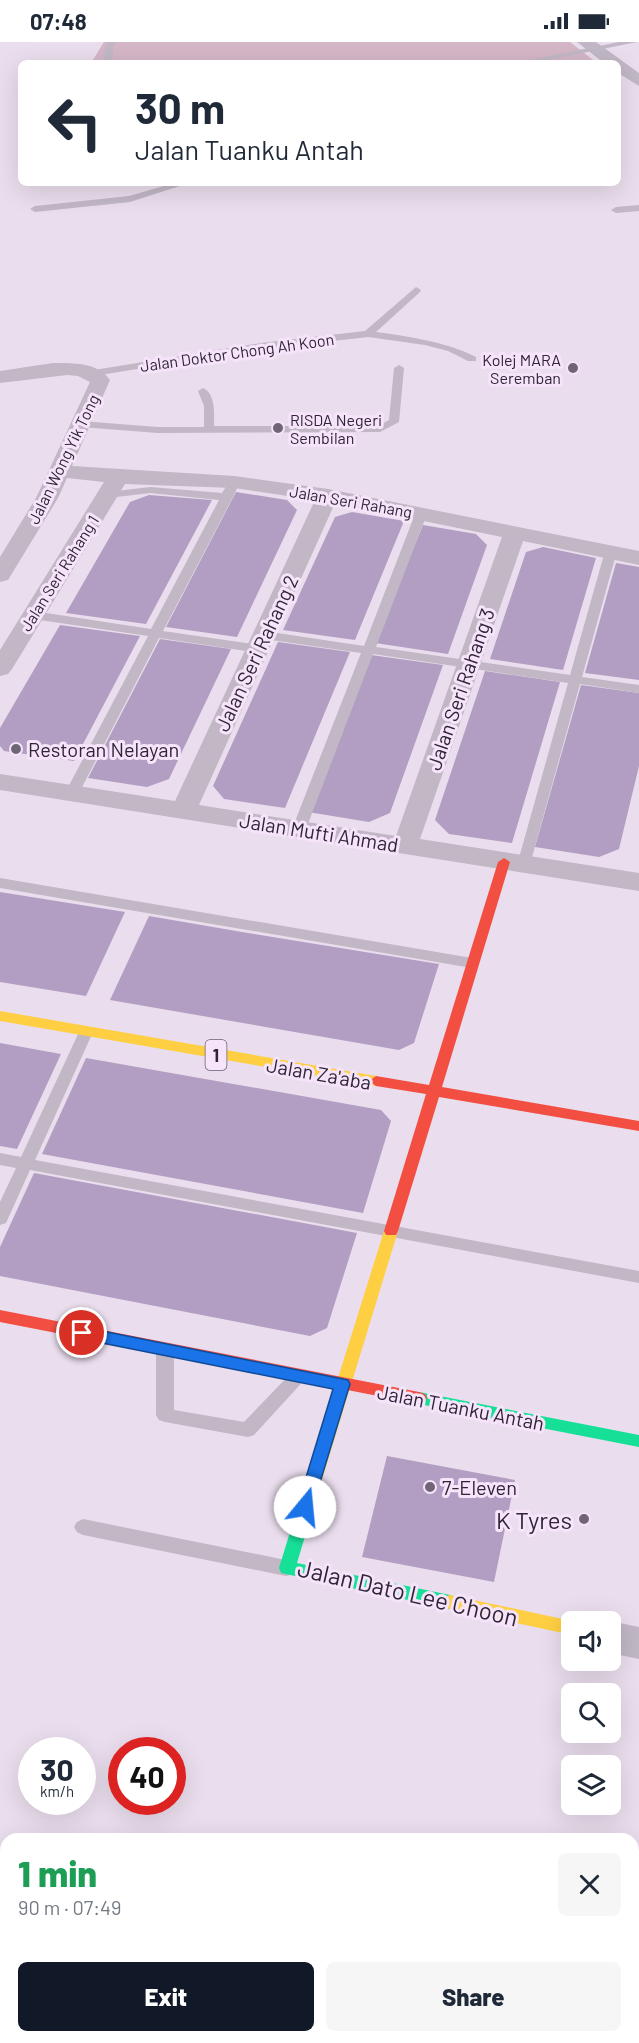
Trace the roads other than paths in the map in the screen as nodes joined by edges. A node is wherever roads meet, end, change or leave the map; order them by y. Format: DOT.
graph roads {
  1 [pos="112,42"];
  2 [pos="633,42"];
  3 [pos="590,45"];
  4 [pos="108,60"];
  5 [pos="531,60"];
  6 [pos="611,60"];
  7 [pos="621,68"];
  8 [pos="639,81"];
  9 [pos="174,186"];
  10 [pos="639,208"];
  11 [pos="35,209"];
  12 [pos="616,210"];
  13 [pos="416,290"];
  14 [pos="368,334"];
  15 [pos="472,359"];
  16 [pos="399,368"];
  17 [pos="94,373"];
  18 [pos="0,377"];
  19 [pos="203,391"];
  20 [pos="80,424"];
  21 [pos="209,430"];
  22 [pos="60,471"];
  23 [pos="113,486"];
  24 [pos="230,489"];
  25 [pos="328,495"];
  26 [pos="421,514"];
  27 [pos="515,532"];
  28 [pos="9,547"];
  29 [pos="611,551"];
  30 [pos="639,558"];
  31 [pos="0,575"];
  32 [pos="33,615"];
  33 [pos="156,634"];
  34 [pos="262,642"];
  35 [pos="367,650"];
  36 [pos="468,664"];
  37 [pos="0,669"];
  38 [pos="576,680"];
  39 [pos="639,689"];
  40 [pos="0,782"];
  41 [pos="72,793"];
  42 [pos="184,810"];
  43 [pos="299,829"];
  44 [pos="405,846"];
  45 [pos="514,863"];
  46 [pos="639,882"];
  47 [pos="0,883"];
  48 [pos="472,963"];
  49 [pos="0,1016"];
  50 [pos="86,1032"];
  51 [pos="432,1093"];
  52 [pos="639,1126"];
  53 [pos="0,1159"];
  54 [pos="26,1164"];
  55 [pos="0,1219"];
  56 [pos="390,1231"];
  57 [pos="639,1277"];
  58 [pos="0,1316"];
  59 [pos="165,1350"];
  60 [pos="299,1376"];
  61 [pos="343,1384"];
  62 [pos="639,1441"];
  63 [pos="83,1527"];
  64 [pos="287,1568"];
  65 [pos="561,1626"];
  66 [pos="621,1639"];
  67 [pos="639,1643"];
  1 -- 4 [label="lane"];
  2 -- 3 [label="lane"];
  3 -- 5 [label="lane"];
  3 -- 6 [label="street"];
  7 -- 8 [label="street"];
  9 -- 11 [label="lane"];
  10 -- 12 [label="lane"];
  13 -- 14 [label="lane"];
  14 -- 15 [label="lane, Jalan Doktor Chong Ah Koon"];
  14 -- 17 [label="lane, Jalan Doktor Chong Ah Koon"];
  16 -- 21 [label="lane"];
  17 -- 18 [label="street, Jalan Doktor Chong Ah Koon"];
  17 -- 20 [label="street, Jalan Wong Yik Tong"];
  19 -- 21 [label="lane"];
  20 -- 21 [label="lane"];
  20 -- 22 [label="street, Jalan Wong Yik Tong"];
  22 -- 23 [label="street, Jalan Seri Rahang"];
  22 -- 28 [label="street, Jalan Wong Yik Tong"];
  23 -- 24 [label="street, Jalan Seri Rahang"];
  23 -- 32 [label="street, Jalan Seri Rahang 1"];
  24 -- 25 [label="street, Jalan Seri Rahang"];
  24 -- 33 [label="lane"];
  25 -- 26 [label="street, Jalan Seri Rahang"];
  25 -- 34 [label="street, Jalan Seri Rahang 2"];
  26 -- 27 [label="street, Jalan Seri Rahang"];
  26 -- 35 [label="lane"];
  27 -- 29 [label="street, Jalan Seri Rahang"];
  27 -- 36 [label="street, Jalan Seri Rahang 3"];
  28 -- 31 [label="street, Jalan Wong Yik Tong"];
  29 -- 30 [label="street, Jalan Seri Rahang"];
  29 -- 38 [label="lane"];
  32 -- 33 [label="lane"];
  32 -- 37 [label="street, Jalan Seri Rahang 1"];
  33 -- 34 [label="lane"];
  33 -- 41 [label="lane"];
  34 -- 35 [label="lane"];
  34 -- 42 [label="street, Jalan Seri Rahang 2"];
  35 -- 36 [label="lane"];
  35 -- 43 [label="lane"];
  36 -- 38 [label="lane"];
  36 -- 44 [label="street, Jalan Seri Rahang 3"];
  38 -- 39 [label="lane"];
  38 -- 45 [label="lane"];
  40 -- 41 [label="street, Jalan Mufti Ahmad"];
  41 -- 42 [label="street, Jalan Mufti Ahmad"];
  42 -- 43 [label="street, Jalan Mufti Ahmad"];
  43 -- 44 [label="street, Jalan Mufti Ahmad"];
  44 -- 45 [label="street, Jalan Mufti Ahmad"];
  45 -- 46 [label="street, Jalan Mufti Ahmad"];
  45 -- 48 [label="main road, Jalan Dato Lee Choon"];
  47 -- 48 [label="lane"];
  48 -- 51 [label="main road, Jalan Dato Lee Choon"];
  49 -- 50 [label="main road, Jalan Za'aba / 1"];
  50 -- 51 [label="main road, Jalan Za'aba / 1"];
  50 -- 54 [label="lane"];
  51 -- 52 [label="main road, Jalan Za'aba / 1"];
  51 -- 56 [label="main road, Jalan Dato Lee Choon"];
  53 -- 54 [label="lane"];
  54 -- 55 [label="lane"];
  54 -- 56 [label="lane"];
  56 -- 57 [label="lane"];
  56 -- 61 [label="main road, Jalan Dato Lee Choon"];
  58 -- 59 [label="main road, Jalan Tuanku Antah"];
  59 -- 60 [label="main road, Jalan Tuanku Antah"];
  59 -- 60 [label="lane"];
  60 -- 61 [label="main road, Jalan Tuanku Antah"];
  61 -- 62 [label="main road, Jalan Tuanku Antah"];
  61 -- 64 [label="main road, Jalan Dato Lee Choon"];
  63 -- 64 [label="lane"];
  64 -- 65 [label="main road, Jalan Dato Lee Choon"];
  66 -- 67 [label="street"];
}
